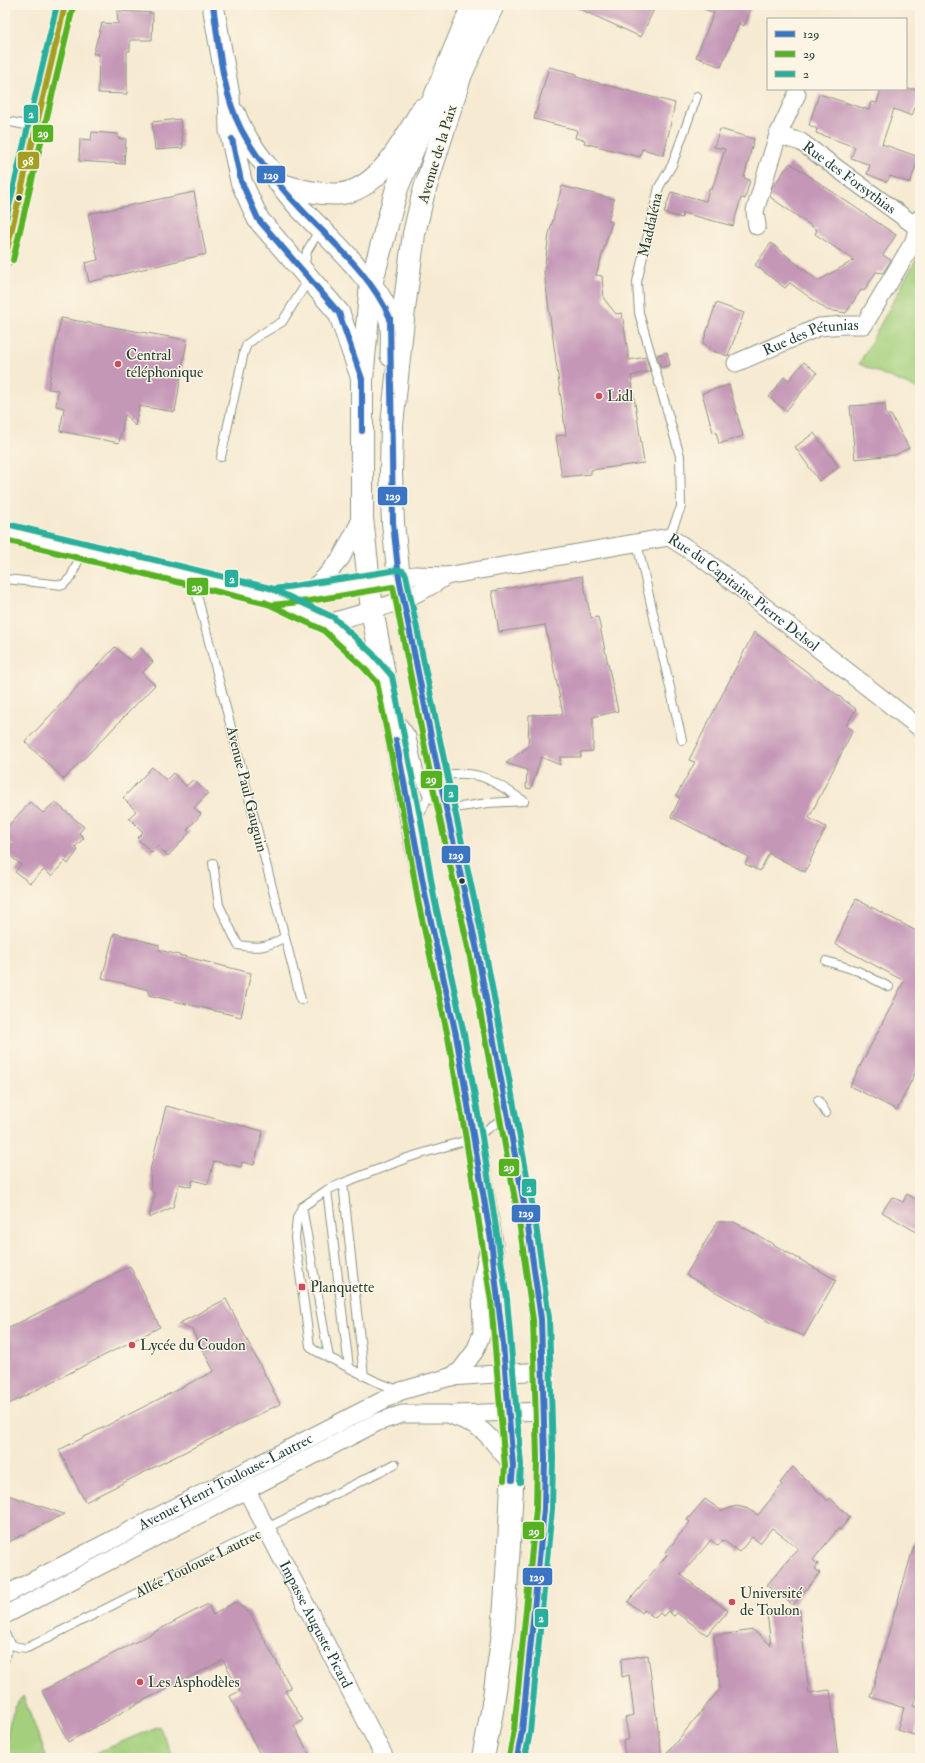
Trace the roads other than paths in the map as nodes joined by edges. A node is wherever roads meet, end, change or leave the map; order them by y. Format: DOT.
graph roads {
  1 [pos="65,5"];
  2 [pos="213,5"];
  3 [pos="473,5"];
  4 [pos="493,5"];
  5 [pos="443,75"];
  6 [pos="797,94"];
  7 [pos="229,96"];
  8 [pos="697,96"];
  9 [pos="11,122"];
  10 [pos="35,127"];
  11 [pos="778,135"];
  12 [pos="280,184"];
  13 [pos="918,223"];
  14 [pos="757,226"];
  15 [pos="320,228"];
  16 [pos="5,258"];
  17 [pos="307,274"];
  18 [pos="371,284"];
  19 [pos="736,363"];
  20 [pos="362,379"];
  21 [pos="392,425"];
  22 [pos="221,457"];
  23 [pos="362,518"];
  24 [pos="5,532"];
  25 [pos="669,537"];
  26 [pos="637,543"];
  27 [pos="83,550"];
  28 [pos="446,576"];
  29 [pos="199,578"];
  30 [pos="399,578"];
  31 [pos="5,579"];
  32 [pos="368,583"];
  33 [pos="308,593"];
  34 [pos="273,596"];
  35 [pos="403,600"];
  36 [pos="372,610"];
  37 [pos="328,623"];
  38 [pos="384,678"];
  39 [pos="388,703"];
  40 [pos="920,728"];
  41 [pos="682,740"];
  42 [pos="439,776"];
  43 [pos="428,796"];
  44 [pos="447,809"];
  45 [pos="414,828"];
  46 [pos="213,863"];
  47 [pos="285,937"];
  48 [pos="826,961"];
  49 [pos="889,987"];
  50 [pos="301,1000"];
  51 [pos="818,1100"];
  52 [pos="826,1113"];
  53 [pos="507,1115"];
  54 [pos="474,1138"];
  55 [pos="343,1183"];
  56 [pos="327,1190"];
  57 [pos="302,1207"];
  58 [pos="491,1240"];
  59 [pos="330,1358"];
  60 [pos="349,1367"];
  61 [pos="543,1371"];
  62 [pos="505,1374"];
  63 [pos="364,1376"];
  64 [pos="450,1377"];
  65 [pos="401,1392"];
  66 [pos="544,1411"];
  67 [pos="508,1412"];
  68 [pos="448,1414"];
  69 [pos="395,1464"];
  70 [pos="512,1466"];
  71 [pos="247,1491"];
  72 [pos="267,1529"];
  73 [pos="5,1595"];
  74 [pos="5,1615"];
  75 [pos="5,1634"];
  76 [pos="10,1643"];
  77 [pos="5,1658"];
  78 [pos="384,1758"];
  79 [pos="484,1758"];
  80 [pos="517,1758"];
  1 -- 10 [label="street"];
  2 -- 7 [label="street"];
  3 -- 5 [label="main road, Avenue de la Paix"];
  4 -- 21 [label="main road, Avenue de la Paix"];
  5 -- 12 [label="street"];
  5 -- 18 [label="main road, Avenue de la Paix"];
  6 -- 11 [label="street"];
  7 -- 12 [label="street"];
  7 -- 17 [label="street"];
  8 -- 25 [label="lane, Maddaléna"];
  9 -- 10 [label="lane"];
  10 -- 16 [label="street"];
  11 -- 13 [label="street, Rue des Forsythias"];
  11 -- 14 [label="street"];
  12 -- 15 [label="street"];
  13 -- 19 [label="street, Rue des Pétunias"];
  15 -- 17 [label="lane"];
  15 -- 18 [label="street"];
  17 -- 20 [label="street"];
  17 -- 22 [label="lane"];
  18 -- 20 [label="main road, Avenue de la Paix"];
  18 -- 21 [label="street"];
  20 -- 23 [label="main road, Avenue de la Paix"];
  21 -- 30 [label="main road, Avenue de la Paix"];
  23 -- 32 [label="main road, Avenue de la Paix"];
  23 -- 33 [label="street"];
  24 -- 27 [label="street"];
  25 -- 26 [label="street, Rue du Capitaine Pierre Delsol"];
  25 -- 40 [label="street, Rue du Capitaine Pierre Delsol"];
  26 -- 28 [label="street, Rue du Capitaine Pierre Delsol"];
  26 -- 41 [label="lane"];
  27 -- 29 [label="street"];
  27 -- 31 [label="lane"];
  28 -- 30 [label="street, Rue du Capitaine Pierre Delsol"];
  28 -- 35 [label="street, Rue du Capitaine Pierre Delsol"];
  29 -- 34 [label="street"];
  29 -- 47 [label="lane, Avenue Paul Gauguin"];
  30 -- 32 [label="street, Rue du Capitaine Pierre Delsol"];
  30 -- 35 [label="main road, Avenue de la Paix"];
  32 -- 33 [label="street, Rue du Capitaine Pierre Delsol"];
  32 -- 36 [label="main road, Avenue de la Paix"];
  33 -- 34 [label="street, Rue du Capitaine Pierre Delsol"];
  34 -- 37 [label="street"];
  35 -- 36 [label="street, Rue du Capitaine Pierre Delsol"];
  35 -- 42 [label="main road, Avenue de la Paix"];
  36 -- 37 [label="street, Rue du Capitaine Pierre Delsol"];
  36 -- 38 [label="main road, Avenue de la Paix"];
  37 -- 38 [label="street"];
  38 -- 39 [label="main road, Avenue de la Paix"];
  39 -- 43 [label="lane"];
  39 -- 45 [label="main road, Avenue de la Paix"];
  42 -- 43 [label="lane"];
  42 -- 44 [label="main road, Avenue de la Paix"];
  42 -- 44 [label="lane"];
  43 -- 44 [label="lane"];
  43 -- 45 [label="lane"];
  44 -- 53 [label="main road, Avenue de la Paix"];
  45 -- 54 [label="main road, Avenue de la Paix"];
  46 -- 47 [label="lane"];
  47 -- 50 [label="lane, Avenue Paul Gauguin"];
  48 -- 49 [label="lane"];
  51 -- 52 [label="lane"];
  53 -- 54 [label="lane"];
  53 -- 61 [label="main road, Avenue de la Paix"];
  54 -- 55 [label="lane"];
  54 -- 58 [label="main road, Avenue de la Paix"];
  55 -- 56 [label="lane"];
  55 -- 63 [label="lane"];
  56 -- 57 [label="lane"];
  56 -- 60 [label="lane"];
  57 -- 59 [label="lane"];
  57 -- 59 [label="lane"];
  58 -- 62 [label="main road, Avenue de la Paix"];
  58 -- 64 [label="street, Avenue Henri Toulouse-Lautrec"];
  59 -- 60 [label="lane"];
  60 -- 63 [label="lane"];
  61 -- 62 [label="street, Avenue Henri Toulouse-Lautrec"];
  61 -- 66 [label="main road, Avenue de la Paix"];
  62 -- 64 [label="street, Avenue Henri Toulouse-Lautrec"];
  62 -- 67 [label="main road, Avenue de la Paix"];
  63 -- 65 [label="lane"];
  64 -- 65 [label="street, Avenue Henri Toulouse-Lautrec"];
  65 -- 73 [label="street, Avenue Henri Toulouse-Lautrec"];
  66 -- 67 [label="street, Avenue Henri Toulouse-Lautrec"];
  66 -- 80 [label="main road, Avenue de la Paix"];
  67 -- 68 [label="street, Avenue Henri Toulouse-Lautrec"];
  67 -- 70 [label="main road, Avenue de la Paix"];
  68 -- 70 [label="street, Avenue Henri Toulouse-Lautrec"];
  68 -- 71 [label="street, Avenue Henri Toulouse-Lautrec"];
  69 -- 72 [label="lane, Allée Toulouse Lautrec"];
  70 -- 79 [label="main road, Avenue de la Paix"];
  71 -- 72 [label="street, Impasse Auguste Picard"];
  71 -- 74 [label="street, Avenue Henri Toulouse-Lautrec"];
  72 -- 76 [label="lane, Allée Toulouse Lautrec"];
  72 -- 78 [label="street, Impasse Auguste Picard"];
  75 -- 76 [label="lane"];
  76 -- 77 [label="lane"];
}
